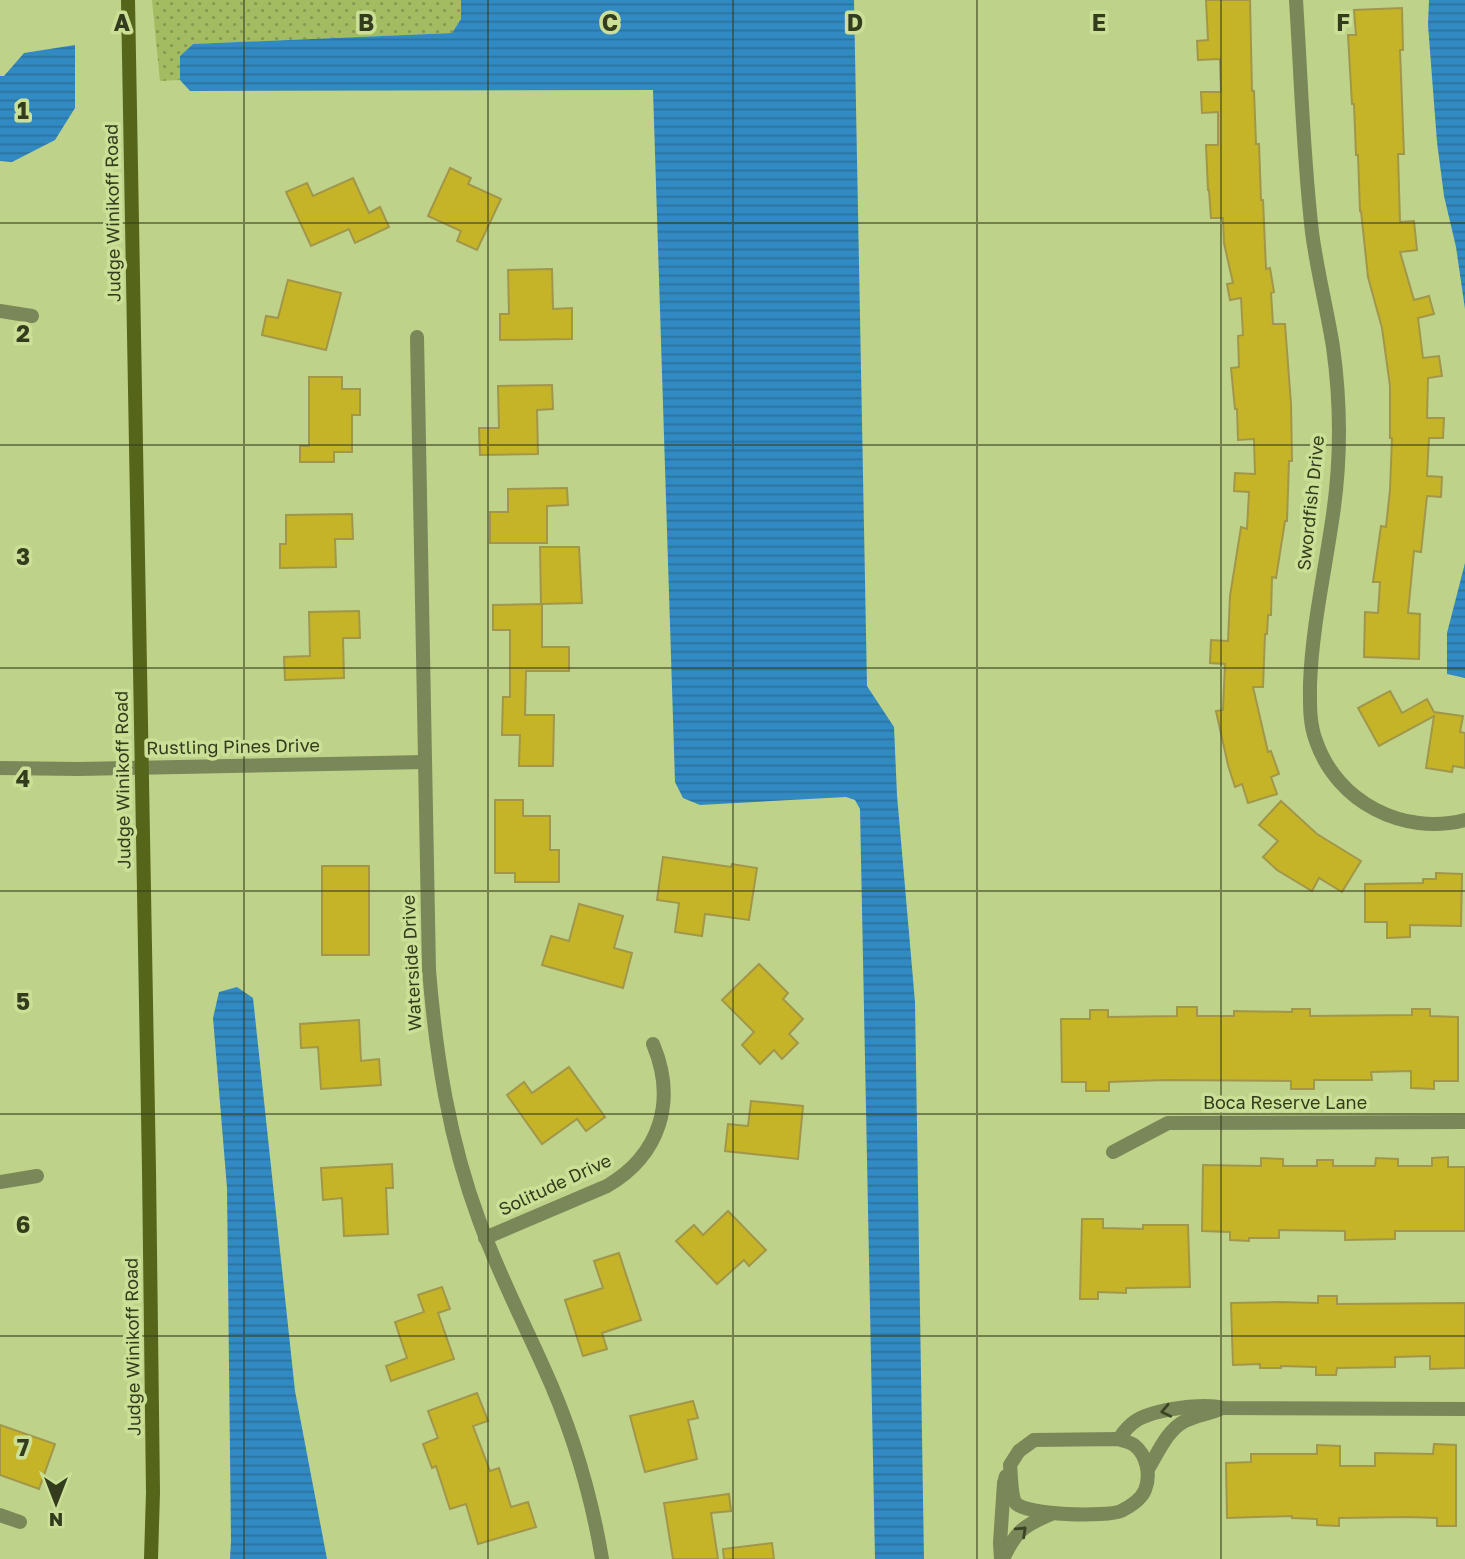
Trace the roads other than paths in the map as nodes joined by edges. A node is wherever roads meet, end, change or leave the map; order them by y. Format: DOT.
graph roads {
  1 [pos="128,0"];
  2 [pos="1296,0"];
  3 [pos="0,311"];
  4 [pos="32,316"];
  5 [pos="417,337"];
  6 [pos="425,762"];
  7 [pos="0,768"];
  8 [pos="142,768"];
  9 [pos="1465,820"];
  10 [pos="653,1044"];
  11 [pos="1465,1122"];
  12 [pos="1113,1152"];
  13 [pos="37,1176"];
  14 [pos="0,1182"];
  15 [pos="485,1238"];
  16 [pos="1223,1408"];
  17 [pos="1465,1409"];
  18 [pos="1119,1440"];
  19 [pos="1010,1465"];
  20 [pos="1148,1469"];
  21 [pos="1051,1514"];
  22 [pos="0,1515"];
  23 [pos="20,1522"];
  24 [pos="151,1559"];
  25 [pos="602,1559"];
  26 [pos="1002,1559"];
  1 -- 8 [label="street, Judge Winikoff Road"];
  2 -- 9 [label="street, Swordfish Drive"];
  3 -- 4 [label="street"];
  5 -- 6 [label="street, Waterside Drive"];
  6 -- 8 [label="street, Rustling Pines Drive"];
  6 -- 15 [label="street, Waterside Drive"];
  7 -- 8 [label="street, Rustling Pines Drive"];
  8 -- 24 [label="street, Judge Winikoff Road"];
  10 -- 15 [label="street, Solitude Drive"];
  11 -- 12 [label="street, Boca Reserve Lane"];
  13 -- 14 [label="street"];
  15 -- 25 [label="street, Waterside Drive"];
  16 -- 17 [label="street"];
  16 -- 18 [label="street, one-way"];
  16 -- 20 [label="street"];
  18 -- 19 [label="street"];
  18 -- 20 [label="street"];
  19 -- 21 [label="street"];
  19 -- 26 [label="street"];
  20 -- 21 [label="street"];
  26 -- 21 [label="street, one-way"];
  22 -- 23 [label="street"];
}
